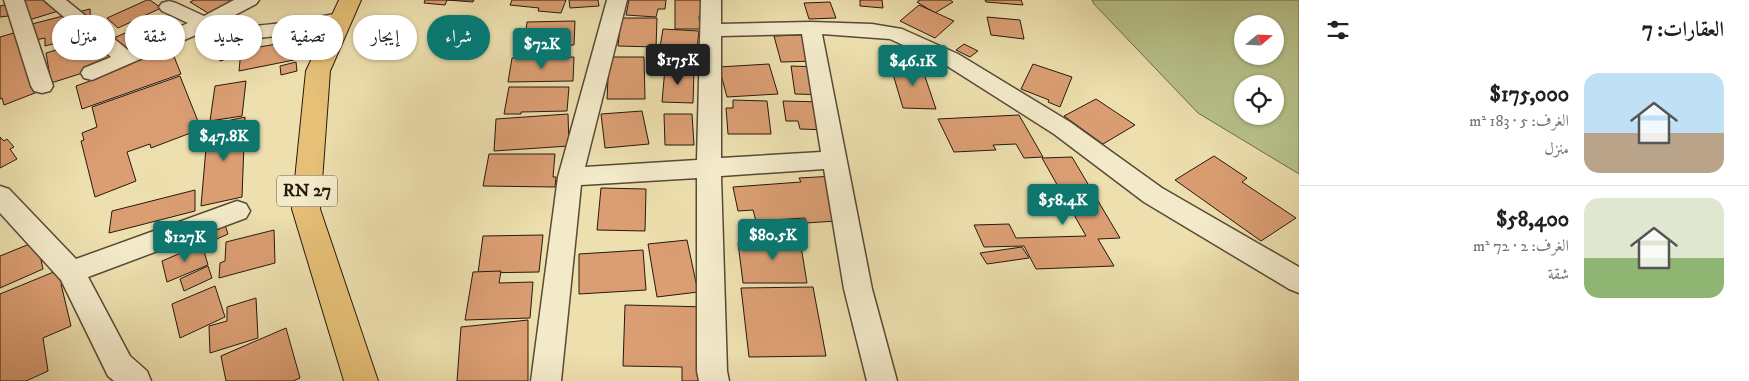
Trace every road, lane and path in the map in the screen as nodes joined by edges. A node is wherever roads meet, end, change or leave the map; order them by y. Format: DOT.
graph roads {
  1 [pos="14,0"];
  2 [pos="54,0"];
  3 [pos="249,0"];
  4 [pos="617,0"];
  5 [pos="711,0"];
  6 [pos="169,7"];
  7 [pos="346,10"];
  8 [pos="221,15"];
  9 [pos="195,20"];
  10 [pos="811,28"];
  11 [pos="262,29"];
  12 [pos="711,30"];
  13 [pos="125,58"];
  14 [pos="92,73"];
  15 [pos="42,86"];
  16 [pos="835,160"];
  17 [pos="710,168"];
  18 [pos="570,177"];
  19 [pos="0,196"];
  20 [pos="237,211"];
  21 [pos="71,272"];
  22 [pos="1299,281"];
  23 [pos="136,381"];
  24 [pos="361,381"];
  25 [pos="546,381"];
  26 [pos="714,381"];
  27 [pos="882,381"];
  1 -- 15 [label="street"];
  2 -- 13 [label="street"];
  3 -- 8 [label="street"];
  4 -- 18 [label="street"];
  5 -- 12 [label="street"];
  6 -- 9 [label="street"];
  7 -- 11 [label="street"];
  7 -- 24 [label="main road, RN 27"];
  10 -- 12 [label="street"];
  10 -- 16 [label="street"];
  10 -- 22 [label="street"];
  12 -- 17 [label="street"];
  13 -- 14 [label="street"];
  16 -- 17 [label="street"];
  16 -- 27 [label="street"];
  17 -- 18 [label="street"];
  17 -- 26 [label="street"];
  18 -- 25 [label="street"];
  19 -- 21 [label="street"];
  20 -- 21 [label="street"];
  21 -- 23 [label="street"];
}
